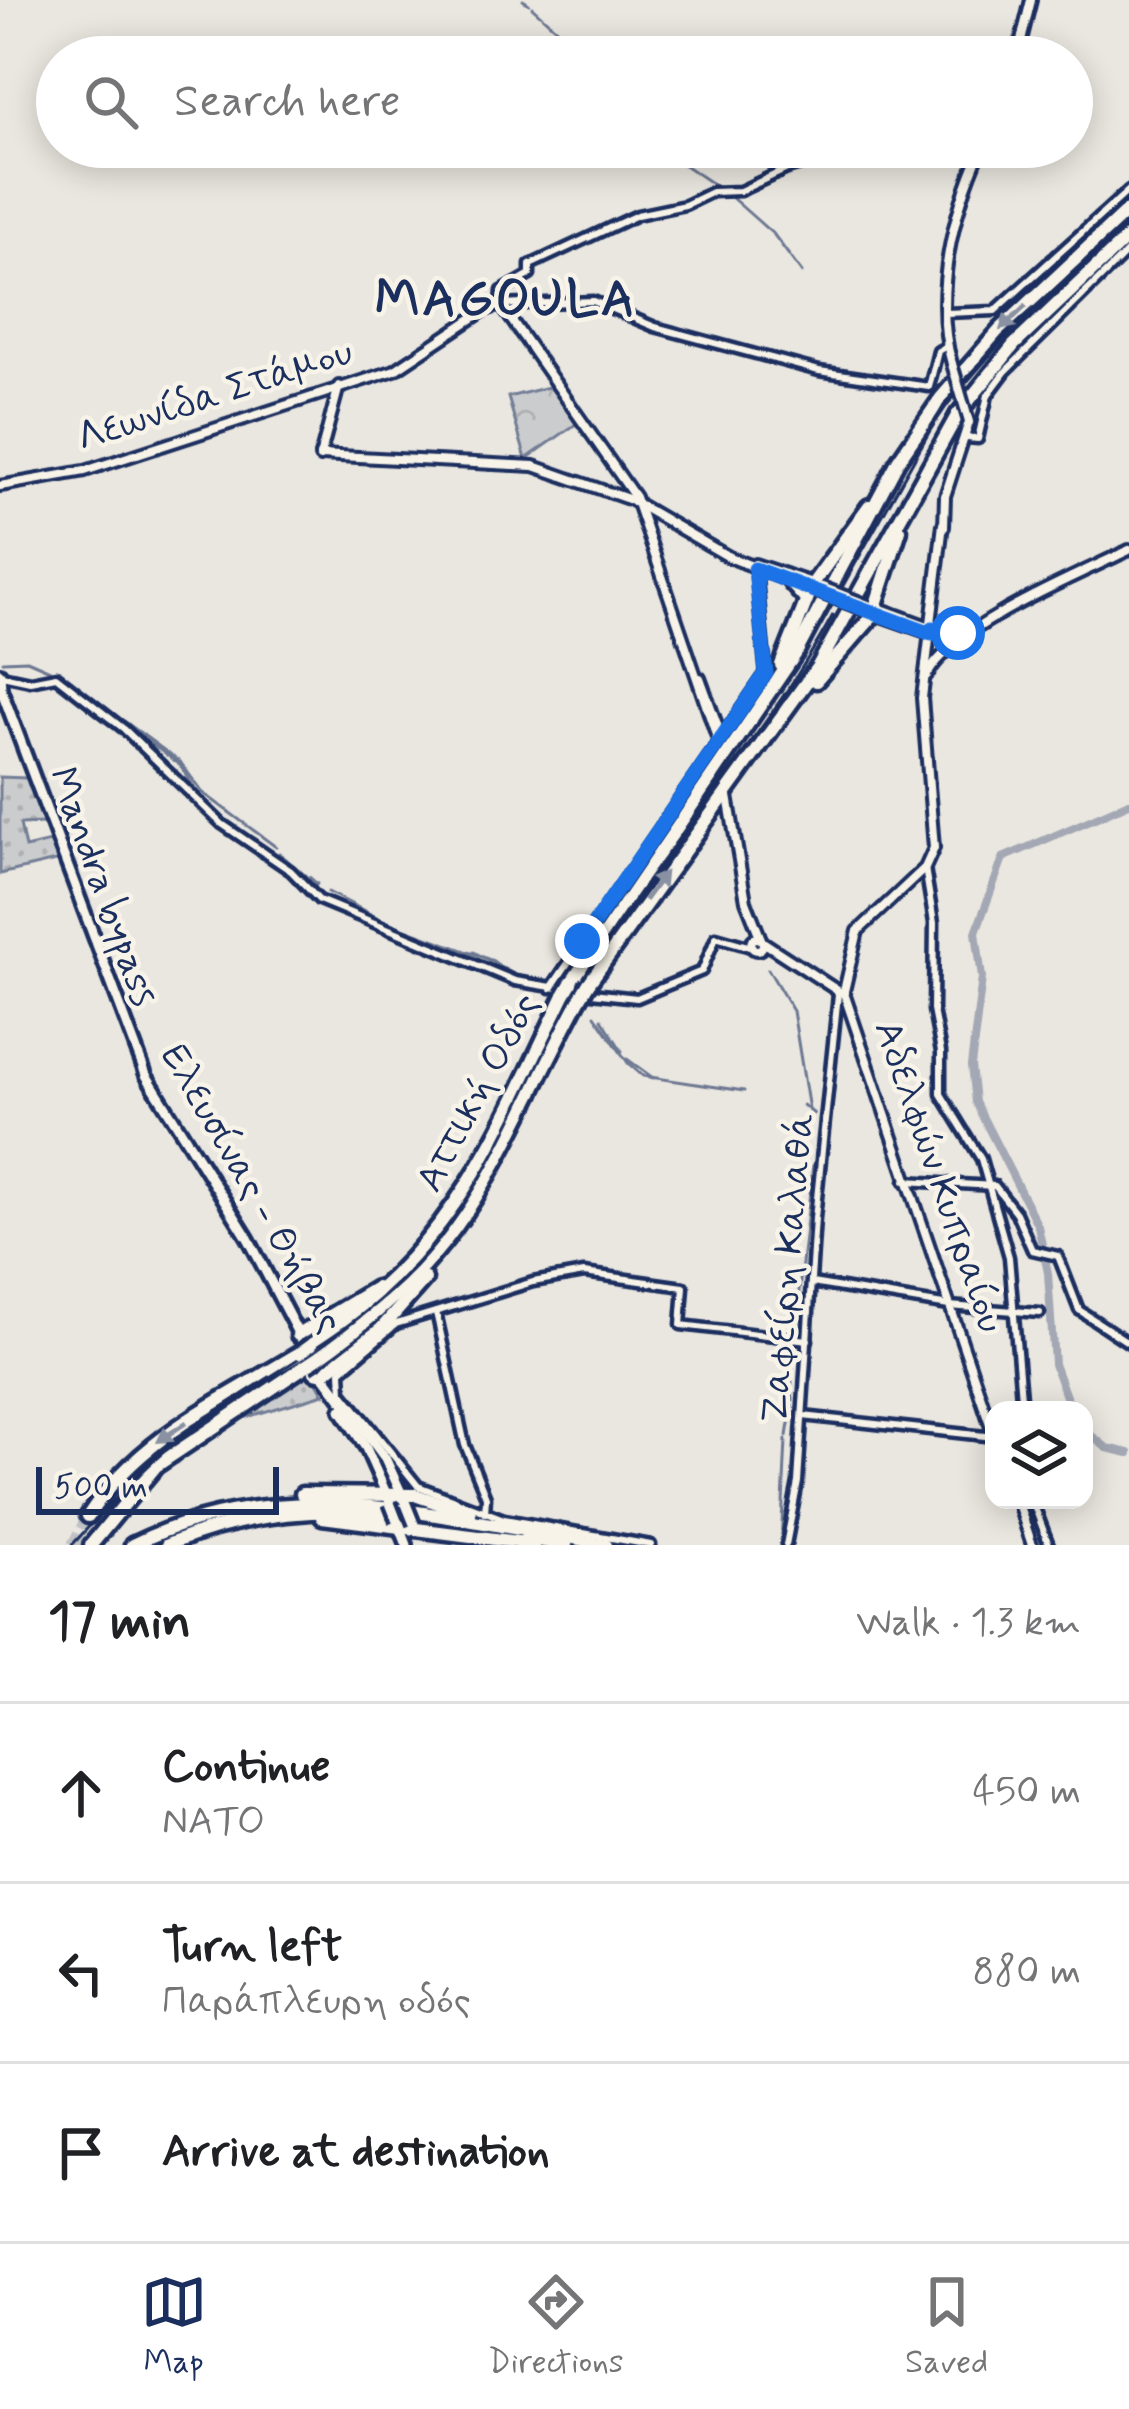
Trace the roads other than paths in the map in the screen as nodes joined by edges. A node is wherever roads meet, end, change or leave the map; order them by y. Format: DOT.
graph roads {
  1 [pos="1030,0"];
  2 [pos="1022,36"];
  3 [pos="790,168"];
  4 [pos="974,168"];
  5 [pos="1129,190"];
  6 [pos="1129,209"];
  7 [pos="1129,236"];
  8 [pos="1129,250"];
  9 [pos="520,284"];
  10 [pos="526,301"];
  11 [pos="501,305"];
  12 [pos="946,313"];
  13 [pos="948,348"];
  14 [pos="339,386"];
  15 [pos="973,433"];
  16 [pos="923,474"];
  17 [pos="888,481"];
  18 [pos="0,486"];
  19 [pos="638,503"];
  20 [pos="1129,553"];
  21 [pos="726,554"];
  22 [pos="755,569"];
  23 [pos="791,583"];
  24 [pos="815,591"];
  25 [pos="876,607"];
  26 [pos="929,627"];
  27 [pos="980,628"];
  28 [pos="970,635"];
  29 [pos="693,667"];
  30 [pos="697,679"];
  31 [pos="1,680"];
  32 [pos="924,682"];
  33 [pos="796,697"];
  34 [pos="0,700"];
  35 [pos="758,708"];
  36 [pos="722,734"];
  37 [pos="713,751"];
  38 [pos="728,796"];
  39 [pos="925,868"];
  40 [pos="757,943"];
  41 [pos="559,988"];
  42 [pos="842,995"];
  43 [pos="905,1181"];
  44 [pos="988,1184"];
  45 [pos="811,1283"];
  46 [pos="949,1306"];
  47 [pos="436,1312"];
  48 [pos="1015,1312"];
  49 [pos="1040,1313"];
  50 [pos="808,1340"];
  51 [pos="1129,1343"];
  52 [pos="313,1359"];
  53 [pos="1021,1401"];
  54 [pos="985,1411"];
  55 [pos="803,1416"];
  56 [pos="985,1436"];
  57 [pos="380,1478"];
  58 [pos="392,1498"];
  59 [pos="1020,1509"];
  60 [pos="1035,1509"];
  61 [pos="216,1513"];
  62 [pos="485,1514"];
  63 [pos="273,1515"];
  64 [pos="88,1516"];
  65 [pos="413,1530"];
  66 [pos="535,1532"];
  67 [pos="91,1545"];
  68 [pos="132,1545"];
  69 [pos="166,1545"];
  70 [pos="407,1545"];
  71 [pos="548,1545"];
  72 [pos="566,1545"];
  73 [pos="608,1545"];
  74 [pos="651,1545"];
  75 [pos="786,1545"];
  76 [pos="1032,1545"];
  77 [pos="1049,1545"];
  1 -- 2 [label="main road"];
  3 -- 9 [label="street"];
  4 -- 12 [label="main road"];
  5 -- 12 [label="street"];
  6 -- 17 [label="highway, Αττική Οδός, one-way"];
  7 -- 16 [label="highway, Αττική Οδός"];
  8 -- 15 [label="street"];
  9 -- 10 [label="street"];
  9 -- 11 [label="street"];
  10 -- 11 [label="street"];
  10 -- 13 [label="street"];
  11 -- 14 [label="main road, Λεωνίδα Στάμου"];
  11 -- 19 [label="main road"];
  12 -- 13 [label="main road"];
  13 -- 15 [label="main road, bridge"];
  14 -- 18 [label="main road, Λεωνίδα Στάμου"];
  14 -- 19 [label="main road"];
  15 -- 26 [label="main road"];
  16 -- 25 [label="highway"];
  16 -- 33 [label="highway, Αττική Οδός"];
  17 -- 24 [label="highway"];
  17 -- 35 [label="highway, Αττική Οδός"];
  19 -- 21 [label="main road"];
  19 -- 29 [label="main road"];
  20 -- 27 [label="main road"];
  21 -- 22 [label="main road"];
  21 -- 24 [label="main road"];
  22 -- 23 [label="main road"];
  22 -- 36 [label="street"];
  23 -- 24 [label="highway"];
  24 -- 25 [label="main road, bridge"];
  24 -- 35 [label="highway"];
  25 -- 26 [label="main road"];
  25 -- 26 [label="main road"];
  25 -- 33 [label="highway"];
  26 -- 27 [label="main road"];
  26 -- 28 [label="main road"];
  26 -- 32 [label="main road"];
  27 -- 28 [label="main road"];
  28 -- 32 [label="main road"];
  29 -- 30 [label="main road"];
  29 -- 36 [label="main road"];
  30 -- 36 [label="main road"];
  30 -- 37 [label="main road"];
  31 -- 41 [label="street"];
  31 -- 52 [label="main road, Ελευσίνας - Θήβας"];
  32 -- 39 [label="main road"];
  52 -- 33 [label="highway, Αττική Οδός, one-way, bridge"];
  34 -- 52 [label="main road, Mandra bypass"];
  35 -- 41 [label="highway, Αττική Οδός"];
  36 -- 37 [label="street"];
  37 -- 41 [label="street"];
  38 -- 40 [label="main road"];
  39 -- 42 [label="main road, Αδελφών Κυπραίου"];
  39 -- 44 [label="street"];
  40 -- 41 [label="street"];
  40 -- 42 [label="main road"];
  41 -- 52 [label="highway, Αττική Οδός"];
  42 -- 43 [label="main road, Αδελφών Κυπραίου"];
  42 -- 45 [label="street, Ζαφείρη Καλαθά"];
  43 -- 44 [label="street"];
  43 -- 46 [label="main road, Αδελφών Κυπραίου"];
  44 -- 48 [label="street"];
  44 -- 51 [label="street"];
  45 -- 46 [label="street"];
  45 -- 50 [label="street, Ζαφείρη Καλαθά"];
  46 -- 48 [label="street"];
  46 -- 54 [label="main road, Αδελφών Κυπραίου"];
  47 -- 50 [label="street"];
  47 -- 62 [label="street"];
  47 -- 62 [label="street"];
  48 -- 49 [label="street"];
  48 -- 53 [label="street"];
  50 -- 55 [label="street, Ζαφείρη Καλαθά"];
  52 -- 57 [label="main road, Ελευσίνας - Θήβας"];
  52 -- 58 [label="main road, Ελευσίνας - Θήβας"];
  52 -- 64 [label="highway, Αττική Οδός, one-way"];
  52 -- 67 [label="highway, Αττική Οδός"];
  55 -- 56 [label="street"];
  55 -- 75 [label="street, Ζαφείρη Καλαθά"];
  57 -- 58 [label="highway"];
  58 -- 61 [label="highway"];
  58 -- 65 [label="main road, bridge"];
  58 -- 65 [label="main road, bridge"];
  58 -- 66 [label="highway"];
  59 -- 76 [label="main road"];
  60 -- 77 [label="street"];
  61 -- 66 [label="highway"];
  61 -- 68 [label="highway"];
  62 -- 74 [label="street"];
  63 -- 65 [label="highway"];
  63 -- 69 [label="highway"];
  63 -- 72 [label="highway"];
  65 -- 70 [label="main road"];
  65 -- 71 [label="highway"];
  66 -- 73 [label="highway"];
}
